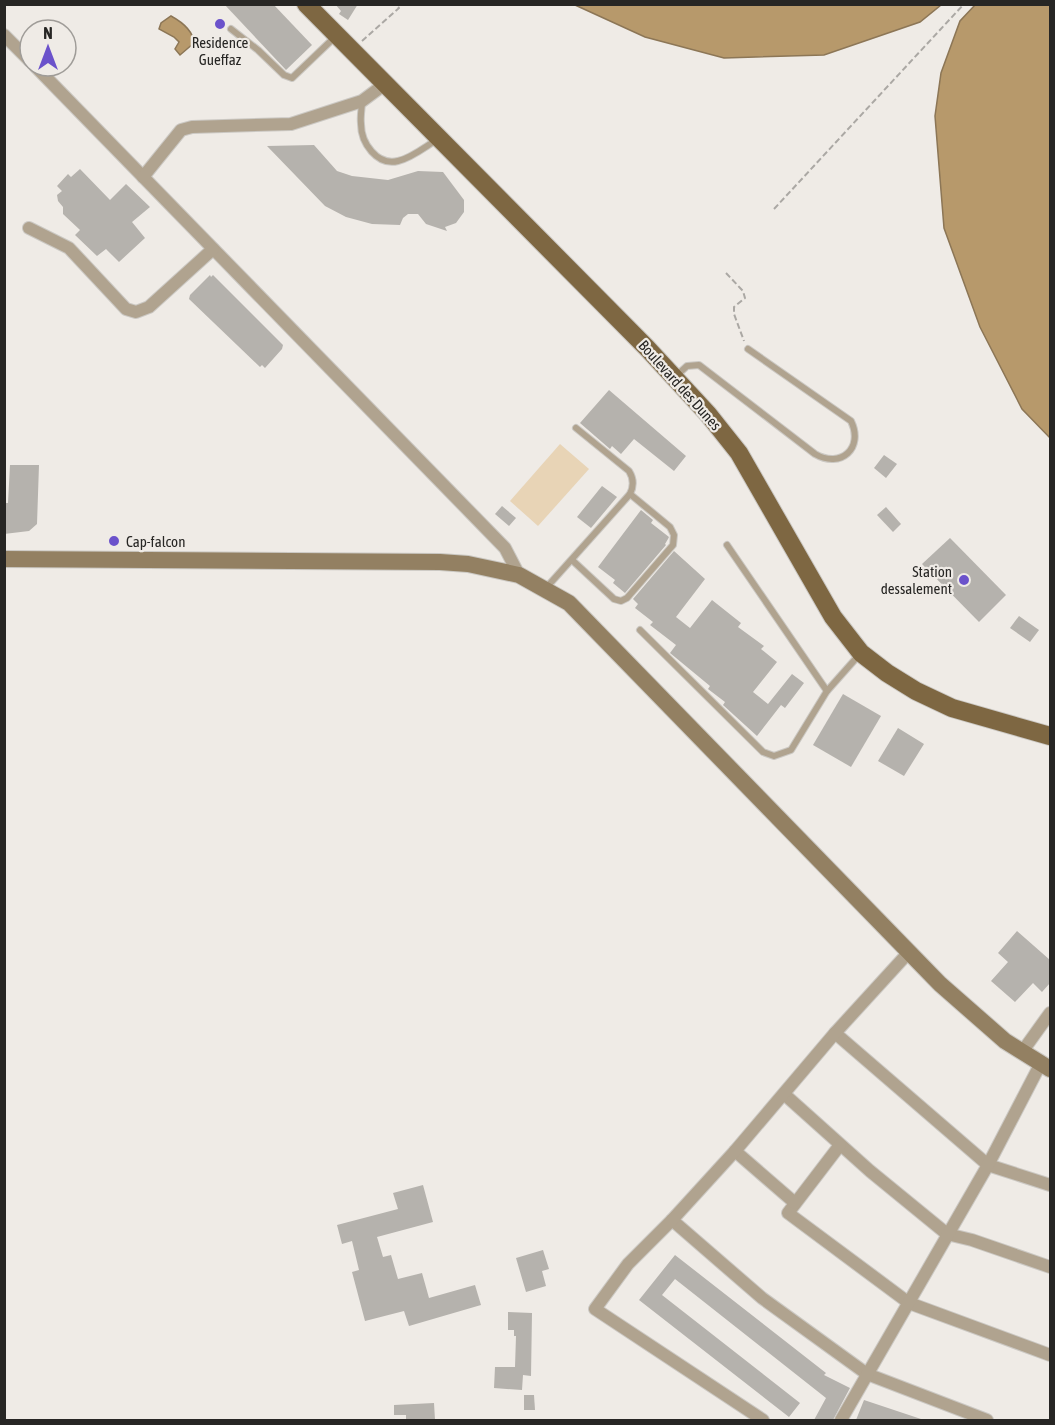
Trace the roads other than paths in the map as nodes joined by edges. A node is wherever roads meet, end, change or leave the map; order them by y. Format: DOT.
graph roads {
  1 [pos="306,4"];
  2 [pos="231,29"];
  3 [pos="4,35"];
  4 [pos="336,35"];
  5 [pos="18,49"];
  6 [pos="46,78"];
  7 [pos="385,84"];
  8 [pos="362,101"];
  9 [pos="439,138"];
  10 [pos="143,177"];
  11 [pos="29,228"];
  12 [pos="213,249"];
  13 [pos="748,349"];
  14 [pos="674,377"];
  15 [pos="576,428"];
  16 [pos="630,494"];
  17 [pos="727,545"];
  18 [pos="4,559"];
  19 [pos="572,560"];
  20 [pos="519,575"];
  21 [pos="546,588"];
  22 [pos="640,630"];
  23 [pos="861,652"];
  24 [pos="827,691"];
  25 [pos="1050,736"];
  26 [pos="909,952"];
  27 [pos="1050,1013"];
  28 [pos="835,1033"];
  29 [pos="1022,1052"];
  30 [pos="1046,1066"];
  31 [pos="784,1094"];
  32 [pos="840,1144"];
  33 [pos="735,1151"];
  34 [pos="988,1165"];
  35 [pos="1050,1185"];
  36 [pos="795,1203"];
  37 [pos="672,1220"];
  38 [pos="947,1234"];
  39 [pos="1050,1267"];
  40 [pos="909,1303"];
  41 [pos="1050,1355"];
  42 [pos="867,1374"];
  43 [pos="763,1420"];
  44 [pos="841,1420"];
  45 [pos="987,1420"];
  1 -- 4 [label="main road, Boulevard des Dunes"];
  2 -- 4 [label="lane"];
  3 -- 5 [label="street"];
  4 -- 7 [label="main road, Boulevard des Dunes"];
  6 -- 10 [label="street"];
  7 -- 8 [label="street"];
  7 -- 9 [label="main road, Boulevard des Dunes"];
  8 -- 9 [label="lane"];
  8 -- 10 [label="street"];
  9 -- 14 [label="main road, Boulevard des Dunes"];
  10 -- 12 [label="street"];
  11 -- 12 [label="street"];
  12 -- 20 [label="street"];
  13 -- 14 [label="lane"];
  14 -- 23 [label="main road, Boulevard des Dunes"];
  15 -- 16 [label="lane"];
  16 -- 19 [label="lane"];
  16 -- 19 [label="lane"];
  17 -- 24 [label="lane"];
  18 -- 20 [label="main road"];
  19 -- 21 [label="lane"];
  20 -- 21 [label="main road"];
  21 -- 26 [label="main road"];
  22 -- 24 [label="lane"];
  23 -- 24 [label="lane"];
  23 -- 25 [label="main road, Boulevard des Dunes"];
  26 -- 28 [label="street"];
  26 -- 29 [label="main road"];
  27 -- 29 [label="street"];
  28 -- 31 [label="street"];
  28 -- 34 [label="street"];
  29 -- 30 [label="main road"];
  30 -- 34 [label="street"];
  31 -- 32 [label="street"];
  31 -- 33 [label="street"];
  32 -- 36 [label="street"];
  32 -- 38 [label="street"];
  33 -- 36 [label="street"];
  33 -- 37 [label="street"];
  34 -- 35 [label="street"];
  34 -- 38 [label="street"];
  36 -- 40 [label="street"];
  37 -- 42 [label="street"];
  37 -- 43 [label="street"];
  38 -- 39 [label="street"];
  38 -- 40 [label="street"];
  40 -- 41 [label="street"];
  40 -- 42 [label="street"];
  42 -- 44 [label="street"];
  42 -- 45 [label="street"];
}
